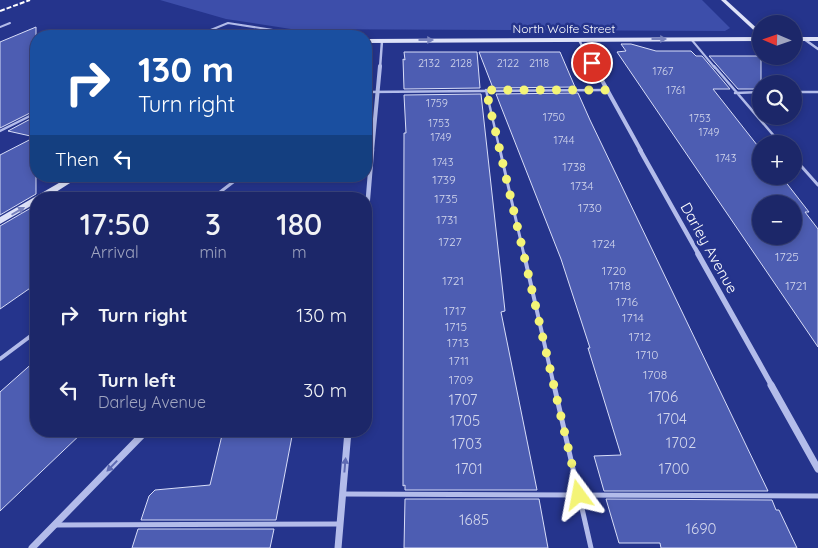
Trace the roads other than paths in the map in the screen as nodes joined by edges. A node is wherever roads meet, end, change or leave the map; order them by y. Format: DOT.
graph roads {
  1 [pos="723,0"];
  2 [pos="10,23"];
  3 [pos="0,27"];
  4 [pos="752,27"];
  5 [pos="211,30"];
  6 [pos="273,30"];
  7 [pos="691,39"];
  8 [pos="752,39"];
  9 [pos="804,39"];
  10 [pos="818,39"];
  11 [pos="579,40"];
  12 [pos="372,41"];
  13 [pos="382,41"];
  14 [pos="818,49"];
  15 [pos="378,90"];
  16 [pos="486,90"];
  17 [pos="607,90"];
  18 [pos="372,91"];
  19 [pos="736,92"];
  20 [pos="752,92"];
  21 [pos="802,92"];
  22 [pos="818,92"];
  23 [pos="30,116"];
  24 [pos="0,131"];
  25 [pos="773,135"];
  26 [pos="372,152"];
  27 [pos="802,167"];
  28 [pos="67,182"];
  29 [pos="232,182"];
  30 [pos="818,185"];
  31 [pos="49,192"];
  32 [pos="220,192"];
  33 [pos="30,203"];
  34 [pos="0,221"];
  35 [pos="30,336"];
  36 [pos="0,359"];
  37 [pos="140,437"];
  38 [pos="348,437"];
  39 [pos="818,469"];
  40 [pos="343,494"];
  41 [pos="579,495"];
  42 [pos="818,496"];
  43 [pos="340,524"];
  44 [pos="54,525"];
  45 [pos="32,548"];
  46 [pos="338,548"];
  47 [pos="591,548"];
  1 -- 4 [label="main road"];
  2 -- 3 [label="lane"];
  5 -- 6 [label="lane"];
  7 -- 8 [label="main road, North Wolfe Street"];
  11 -- 7 [label="main road, North Wolfe Street, one-way"];
  7 -- 19 [label="lane"];
  9 -- 10 [label="main road"];
  9 -- 14 [label="street"];
  13 -- 11 [label="main road, North Wolfe Street, one-way"];
  11 -- 17 [label="street, Darley Avenue"];
  12 -- 13 [label="main road, North Wolfe Street"];
  13 -- 15 [label="street"];
  15 -- 16 [label="lane"];
  15 -- 18 [label="lane"];
  15 -- 26 [label="street"];
  16 -- 17 [label="lane"];
  16 -- 41 [label="lane"];
  17 -- 39 [label="street, Darley Avenue"];
  19 -- 20 [label="lane"];
  19 -- 25 [label="lane"];
  21 -- 22 [label="lane"];
  23 -- 24 [label="lane"];
  27 -- 30 [label="lane"];
  28 -- 31 [label="main road"];
  29 -- 32 [label="lane"];
  34 -- 33 [label="main road, one-way"];
  35 -- 36 [label="lane"];
  37 -- 44 [label="street, one-way"];
  40 -- 38 [label="street, one-way"];
  40 -- 41 [label="lane"];
  40 -- 43 [label="street"];
  41 -- 42 [label="lane"];
  41 -- 47 [label="lane"];
  43 -- 44 [label="lane"];
  43 -- 46 [label="street"];
  44 -- 45 [label="street"];
}
